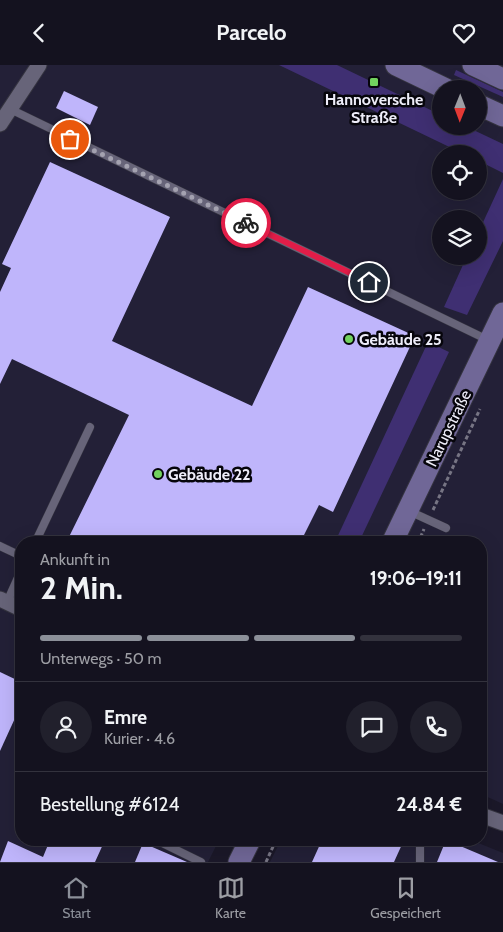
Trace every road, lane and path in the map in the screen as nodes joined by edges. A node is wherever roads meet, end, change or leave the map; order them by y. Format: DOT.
graph roads {
  1 [pos="39,65"];
  2 [pos="396,65"];
  3 [pos="473,65"];
  4 [pos="503,79"];
  5 [pos="432,80"];
  6 [pos="10,109"];
  7 [pos="488,109"];
  8 [pos="503,116"];
  9 [pos="0,124"];
  10 [pos="498,330"];
  11 [pos="482,405"];
  12 [pos="90,427"];
  13 [pos="408,511"];
  14 [pos="429,520"];
  15 [pos="446,528"];
  16 [pos="38,536"];
  17 [pos="396,536"];
  18 [pos="421,536"];
  19 [pos="0,546"];
  20 [pos="15,553"];
  21 [pos="15,581"];
  22 [pos="3,600"];
  23 [pos="15,606"];
  24 [pos="487,817"];
  25 [pos="503,823"];
  26 [pos="168,846"];
  27 [pos="247,846"];
  28 [pos="273,846"];
  29 [pos="420,846"];
  30 [pos="201,862"];
  31 [pos="239,862"];
  32 [pos="266,862"];
  33 [pos="420,862"];
  1 -- 6 [label="street"];
  2 -- 5 [label="street"];
  3 -- 4 [label="street"];
  6 -- 9 [label="street"];
  6 -- 10 [label="lane"];
  7 -- 8 [label="street"];
  10 -- 13 [label="street, Narupstraße"];
  11 -- 14 [label="path"];
  12 -- 16 [label="lane"];
  13 -- 14 [label="lane"];
  13 -- 17 [label="street, Narupstraße"];
  14 -- 15 [label="lane"];
  14 -- 18 [label="path"];
  19 -- 20 [label="lane"];
  21 -- 22 [label="lane"];
  22 -- 23 [label="street"];
  24 -- 25 [label="street"];
  26 -- 30 [label="lane"];
  27 -- 31 [label="street"];
  28 -- 32 [label="path"];
  29 -- 33 [label="lane"];
}
